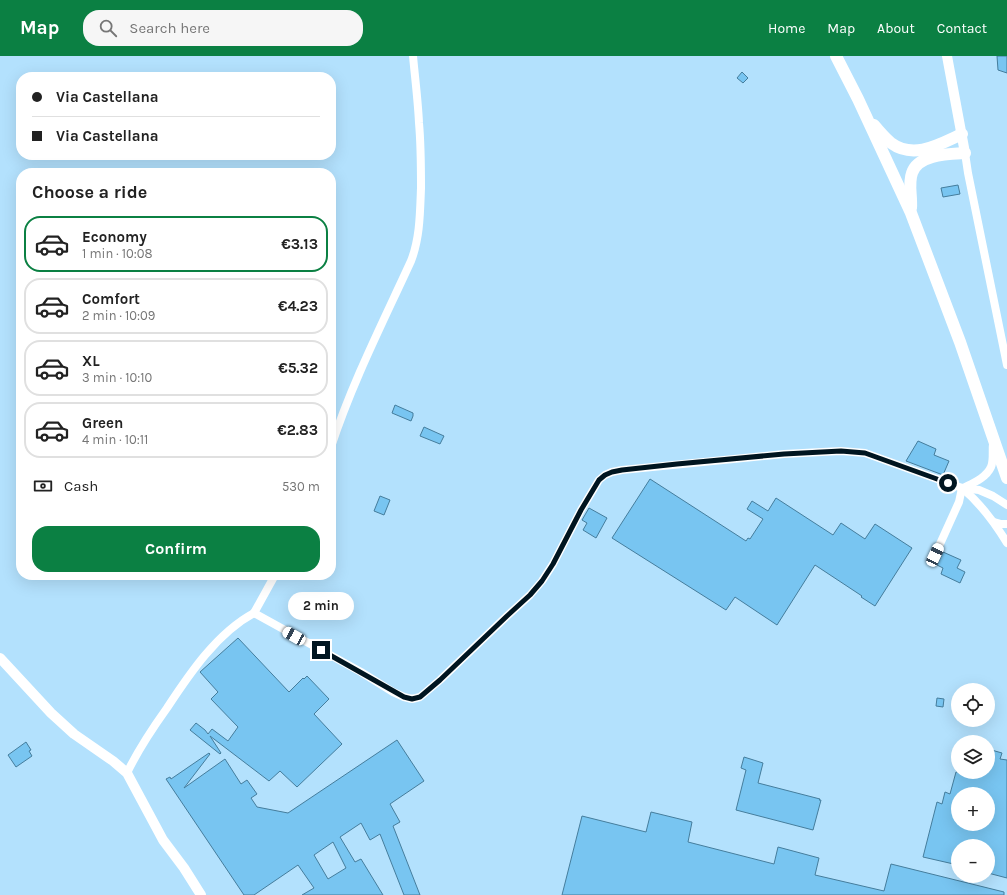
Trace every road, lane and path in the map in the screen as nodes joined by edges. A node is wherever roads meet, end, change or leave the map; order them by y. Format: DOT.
graph roads {
  1 [pos="413,56"];
  2 [pos="836,56"];
  3 [pos="947,56"];
  4 [pos="867,118"];
  5 [pos="962,134"];
  6 [pos="965,153"];
  7 [pos="911,213"];
  8 [pos="1007,366"];
  9 [pos="336,432"];
  10 [pos="994,438"];
  11 [pos="1007,478"];
  12 [pos="962,488"];
  13 [pos="1007,505"];
  14 [pos="994,522"];
  15 [pos="1007,524"];
  16 [pos="1007,544"];
  17 [pos="935,555"];
  18 [pos="272,580"];
  19 [pos="254,614"];
  20 [pos="0,658"];
  21 [pos="127,774"];
  22 [pos="201,895"];
  1 -- 9 [label="street"];
  2 -- 4 [label="main road"];
  3 -- 5 [label="street"];
  4 -- 5 [label="main road"];
  4 -- 7 [label="main road"];
  5 -- 6 [label="street"];
  6 -- 7 [label="main road"];
  6 -- 8 [label="street"];
  7 -- 10 [label="main road"];
  10 -- 11 [label="main road"];
  10 -- 12 [label="street"];
  12 -- 13 [label="street"];
  12 -- 14 [label="street"];
  12 -- 17 [label="street"];
  12 -- 19 [label="street"];
  14 -- 15 [label="street"];
  14 -- 16 [label="street"];
  18 -- 19 [label="street"];
  19 -- 21 [label="street"];
  20 -- 21 [label="street"];
  21 -- 22 [label="street"];
}
